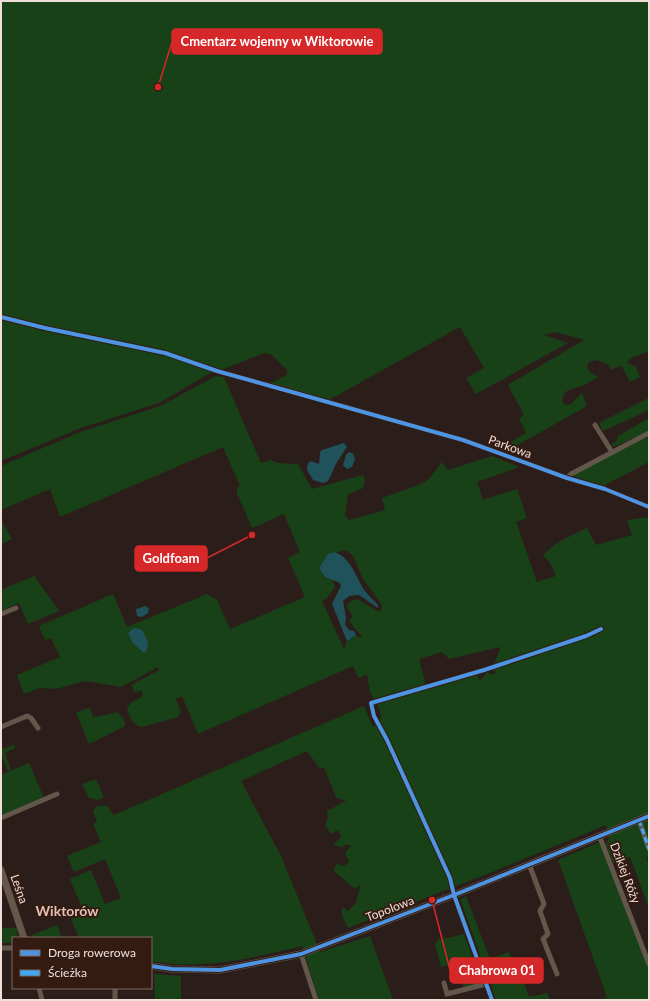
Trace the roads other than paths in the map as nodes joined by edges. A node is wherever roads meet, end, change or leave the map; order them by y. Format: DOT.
graph roads {
  1 [pos="265,384"];
  2 [pos="596,425"];
  3 [pos="649,433"];
  4 [pos="612,452"];
  5 [pos="567,478"];
  6 [pos="649,507"];
  7 [pos="16,608"];
  8 [pos="1,614"];
  9 [pos="601,629"];
  10 [pos="1,727"];
  11 [pos="38,728"];
  12 [pos="57,794"];
  13 [pos="649,816"];
  14 [pos="1,818"];
  15 [pos="639,820"];
  16 [pos="599,835"];
  17 [pos="649,849"];
  18 [pos="529,864"];
  19 [pos="1,870"];
  20 [pos="454,895"];
  21 [pos="24,937"];
  22 [pos="1,948"];
  23 [pos="12,948"];
  24 [pos="301,954"];
  25 [pos="649,964"];
  26 [pos="152,966"];
  27 [pos="557,974"];
  28 [pos="444,983"];
  29 [pos="486,984"];
  30 [pos="39,989"];
  31 [pos="115,989"];
  32 [pos="42,1000"];
  33 [pos="115,1000"];
  34 [pos="316,1000"];
  35 [pos="492,1000"];
  1 -- 5 [label="street, Parkowa"];
  2 -- 4 [label="street"];
  3 -- 4 [label="street"];
  4 -- 5 [label="street"];
  5 -- 6 [label="street, Parkowa"];
  7 -- 8 [label="street"];
  9 -- 20 [label="street"];
  10 -- 11 [label="street"];
  12 -- 14 [label="street"];
  13 -- 15 [label="street, Topolowa"];
  15 -- 16 [label="street, Topolowa"];
  15 -- 17 [label="street"];
  16 -- 18 [label="street, Topolowa"];
  16 -- 25 [label="street, Dzikiej Róży"];
  18 -- 20 [label="street, Topolowa"];
  18 -- 27 [label="street"];
  19 -- 21 [label="street, Leśna"];
  20 -- 24 [label="street, Topolowa"];
  20 -- 29 [label="street"];
  22 -- 23 [label="street"];
  24 -- 26 [label="street, Topolowa"];
  24 -- 34 [label="street"];
  28 -- 29 [label="street"];
  29 -- 35 [label="street"];
  30 -- 32 [label="street"];
  31 -- 33 [label="street"];
}
